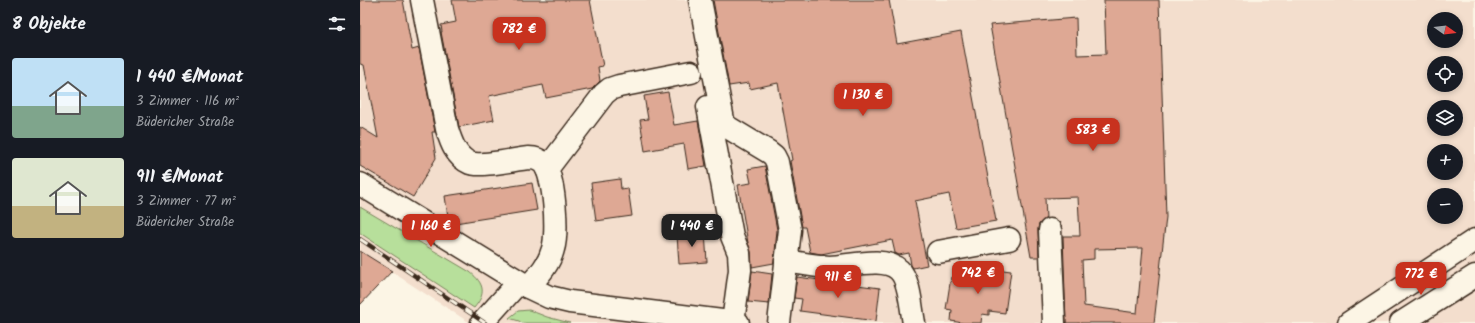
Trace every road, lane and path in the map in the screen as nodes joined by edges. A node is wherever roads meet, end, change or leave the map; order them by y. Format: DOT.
graph roads {
  1 [pos="422,0"];
  2 [pos="688,0"];
  3 [pos="700,0"];
  4 [pos="691,72"];
  5 [pos="724,125"];
  6 [pos="547,169"];
  7 [pos="360,184"];
  8 [pos="1050,230"];
  9 [pos="1009,239"];
  10 [pos="1475,240"];
  11 [pos="938,252"];
  12 [pos="739,254"];
  13 [pos="786,261"];
  14 [pos="1475,276"];
  15 [pos="524,285"];
  16 [pos="482,323"];
  17 [pos="736,323"];
  18 [pos="779,323"];
  19 [pos="914,323"];
  20 [pos="1054,323"];
  21 [pos="1349,323"];
  22 [pos="1401,323"];
  1 -- 6 [label="street"];
  2 -- 12 [label="street"];
  3 -- 5 [label="street"];
  4 -- 6 [label="street"];
  5 -- 12 [label="street"];
  5 -- 13 [label="street"];
  6 -- 15 [label="street"];
  7 -- 15 [label="street"];
  8 -- 20 [label="street"];
  9 -- 11 [label="street"];
  10 -- 21 [label="street"];
  12 -- 17 [label="street"];
  13 -- 18 [label="street"];
  13 -- 19 [label="street"];
  14 -- 22 [label="street"];
  15 -- 16 [label="street"];
  15 -- 17 [label="street"];
}
